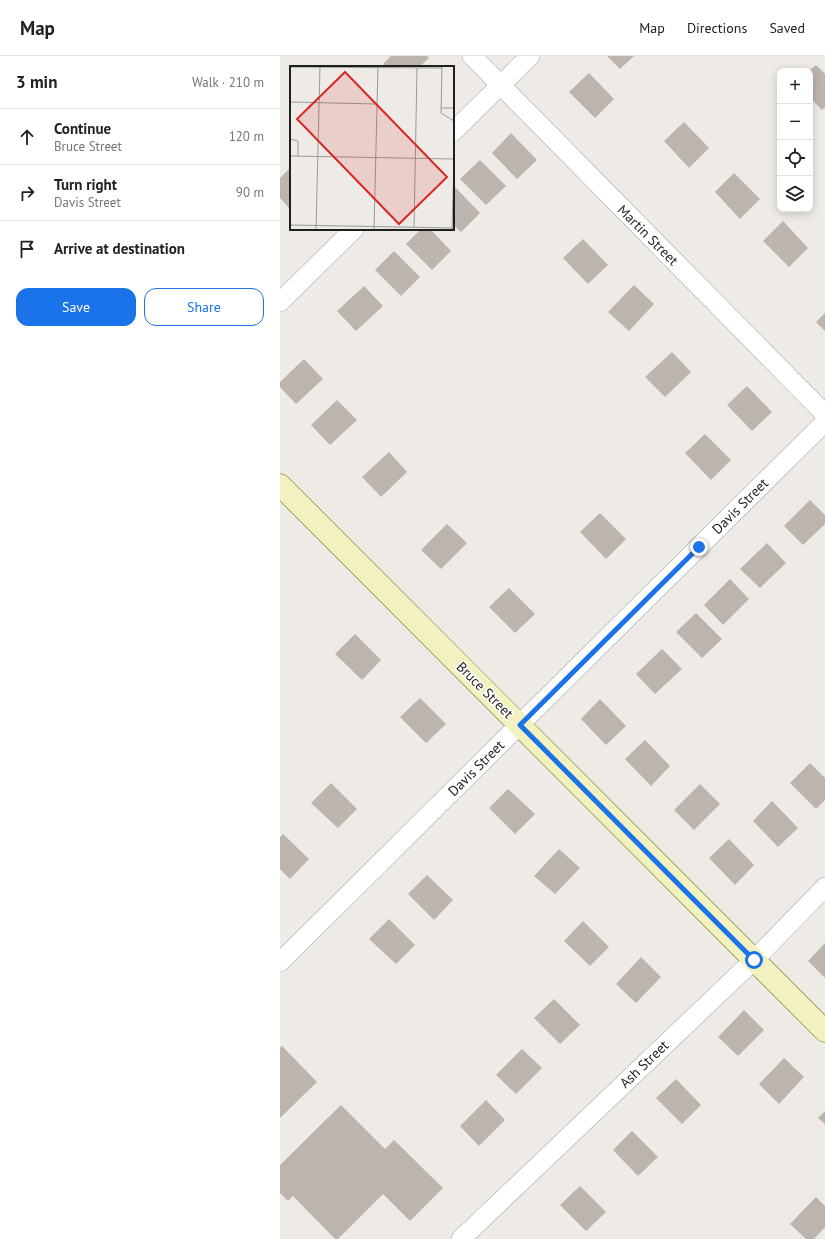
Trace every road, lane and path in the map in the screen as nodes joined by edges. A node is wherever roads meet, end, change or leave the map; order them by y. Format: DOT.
graph roads {
  1 [pos="472,56"];
  2 [pos="530,56"];
  3 [pos="500,85"];
  4 [pos="454,131"];
  5 [pos="353,230"];
  6 [pos="280,302"];
  7 [pos="825,414"];
  8 [pos="825,422"];
  9 [pos="280,485"];
  10 [pos="520,725"];
  11 [pos="825,887"];
  12 [pos="754,960"];
  13 [pos="280,962"];
  14 [pos="825,1031"];
  15 [pos="460,1239"];
  1 -- 3 [label="street, Martin Street"];
  2 -- 3 [label="street"];
  3 -- 4 [label="street"];
  3 -- 7 [label="street, Martin Street"];
  5 -- 6 [label="street"];
  8 -- 10 [label="street, Davis Street"];
  9 -- 10 [label="street, Bruce Street"];
  10 -- 12 [label="street, Bruce Street"];
  10 -- 13 [label="street, Davis Street"];
  11 -- 12 [label="street, Ash Street"];
  12 -- 14 [label="street, Bruce Street"];
  12 -- 15 [label="street, Ash Street"];
}
